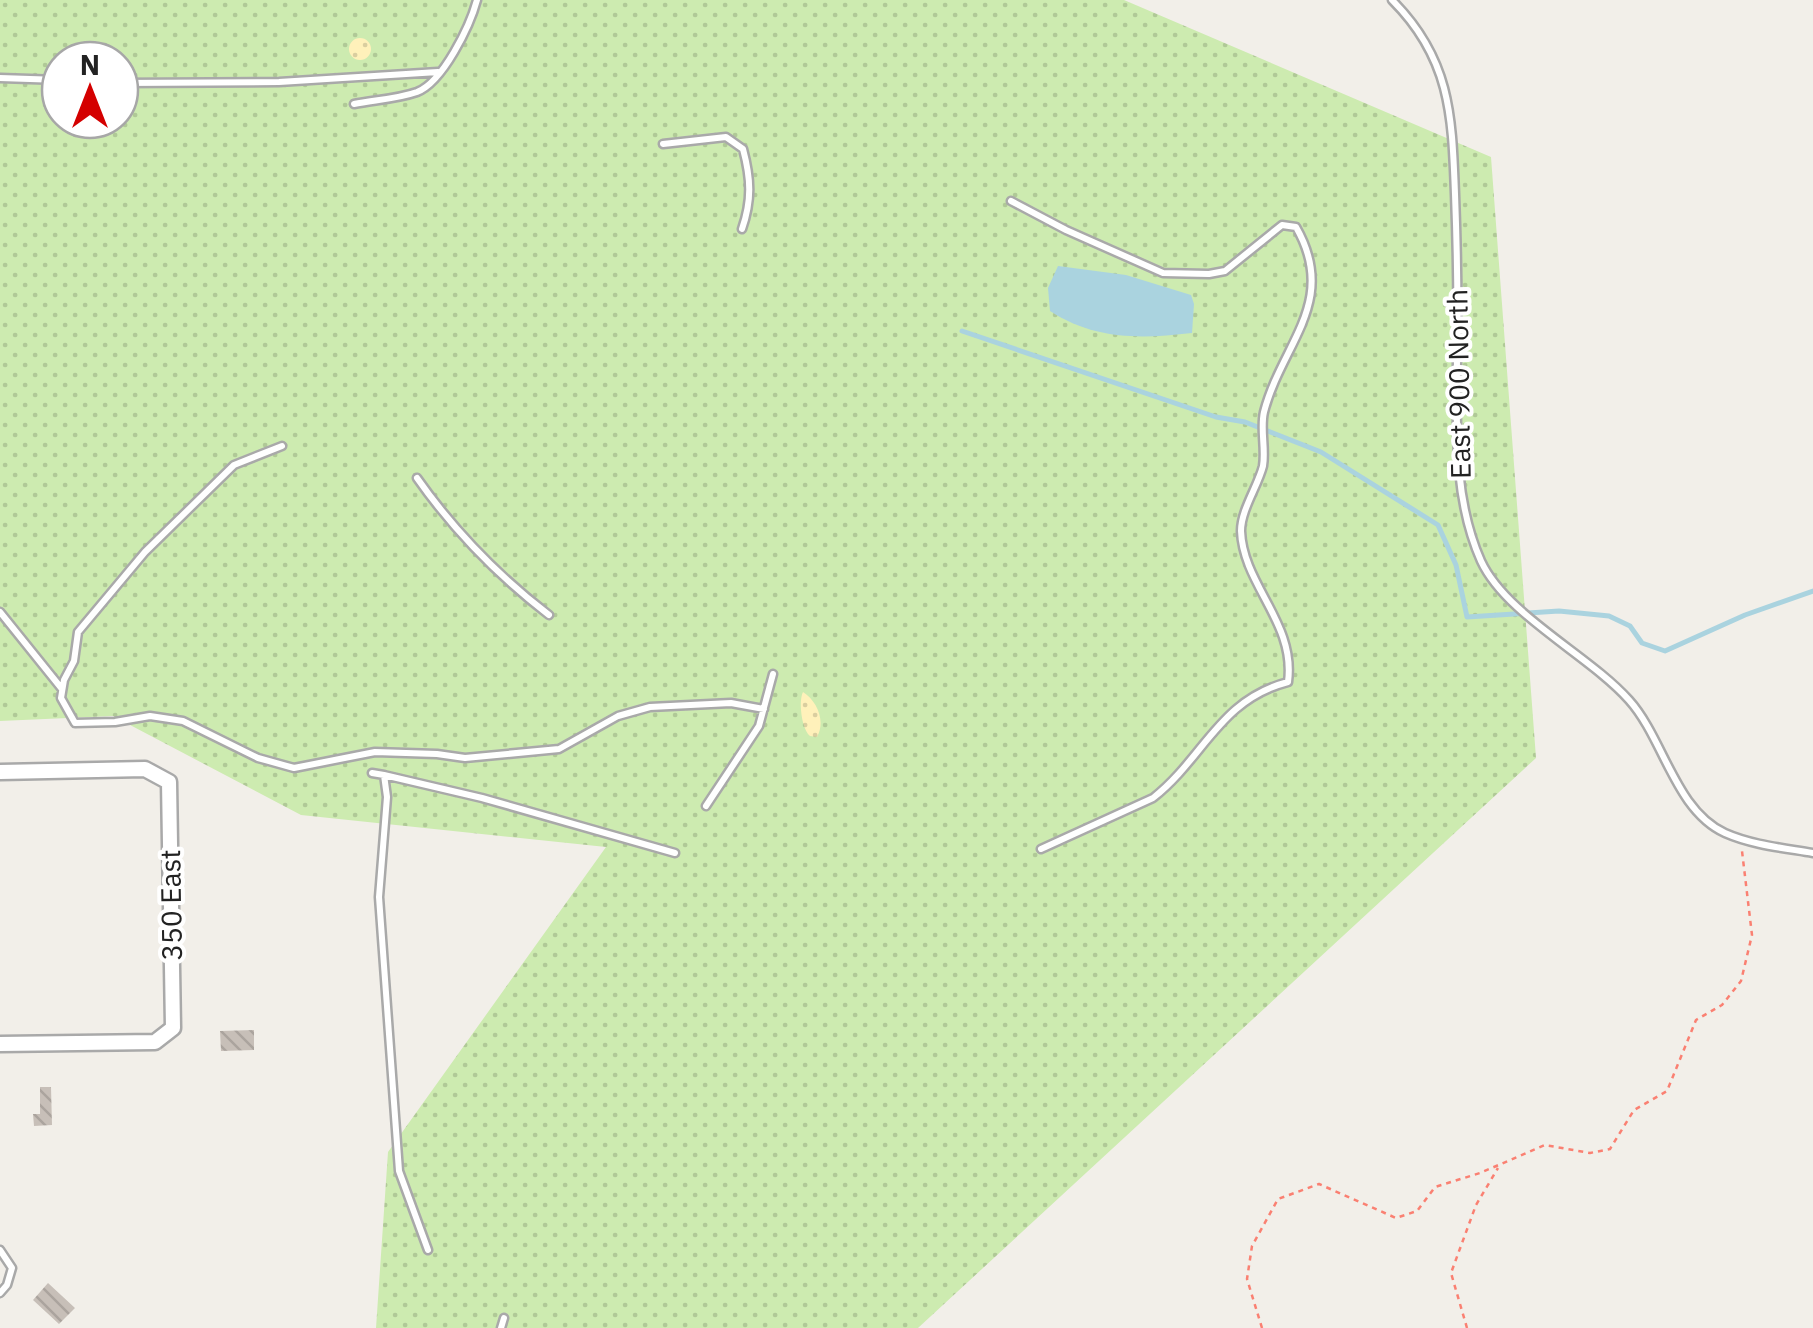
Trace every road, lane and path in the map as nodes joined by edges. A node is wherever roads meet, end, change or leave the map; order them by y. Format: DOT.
graph roads {
  1 [pos="477,0"];
  2 [pos="1392,0"];
  3 [pos="438,72"];
  4 [pos="0,78"];
  5 [pos="40,79"];
  6 [pos="140,83"];
  7 [pos="354,104"];
  8 [pos="663,144"];
  9 [pos="1011,201"];
  10 [pos="742,229"];
  11 [pos="282,446"];
  12 [pos="417,478"];
  13 [pos="0,612"];
  14 [pos="549,615"];
  15 [pos="773,674"];
  16 [pos="62,690"];
  17 [pos="764,709"];
  18 [pos="0,772"];
  19 [pos="372,773"];
  20 [pos="384,775"];
  21 [pos="706,806"];
  22 [pos="1742,840"];
  23 [pos="1042,849"];
  24 [pos="1813,853"];
  25 [pos="676,854"];
  26 [pos="0,1044"];
  27 [pos="1500,1164"];
  28 [pos="0,1250"];
  29 [pos="428,1250"];
  30 [pos="0,1293"];
  31 [pos="504,1318"];
  32 [pos="501,1328"];
  33 [pos="1262,1328"];
  34 [pos="1467,1328"];
  1 -- 3 [label="lane"];
  2 -- 22 [label="lane, East 900 North"];
  3 -- 6 [label="lane"];
  3 -- 7 [label="lane"];
  4 -- 5 [label="lane"];
  8 -- 10 [label="lane"];
  9 -- 23 [label="lane"];
  11 -- 16 [label="lane"];
  12 -- 14 [label="lane"];
  13 -- 16 [label="lane"];
  15 -- 17 [label="lane"];
  16 -- 17 [label="lane"];
  17 -- 21 [label="lane"];
  18 -- 26 [label="street, 350 East"];
  19 -- 20 [label="lane"];
  20 -- 25 [label="lane"];
  20 -- 29 [label="lane"];
  22 -- 24 [label="lane, East 900 North"];
  22 -- 27 [label="path"];
  27 -- 33 [label="path"];
  27 -- 34 [label="path"];
  28 -- 30 [label="lane"];
  31 -- 32 [label="lane"];
}
